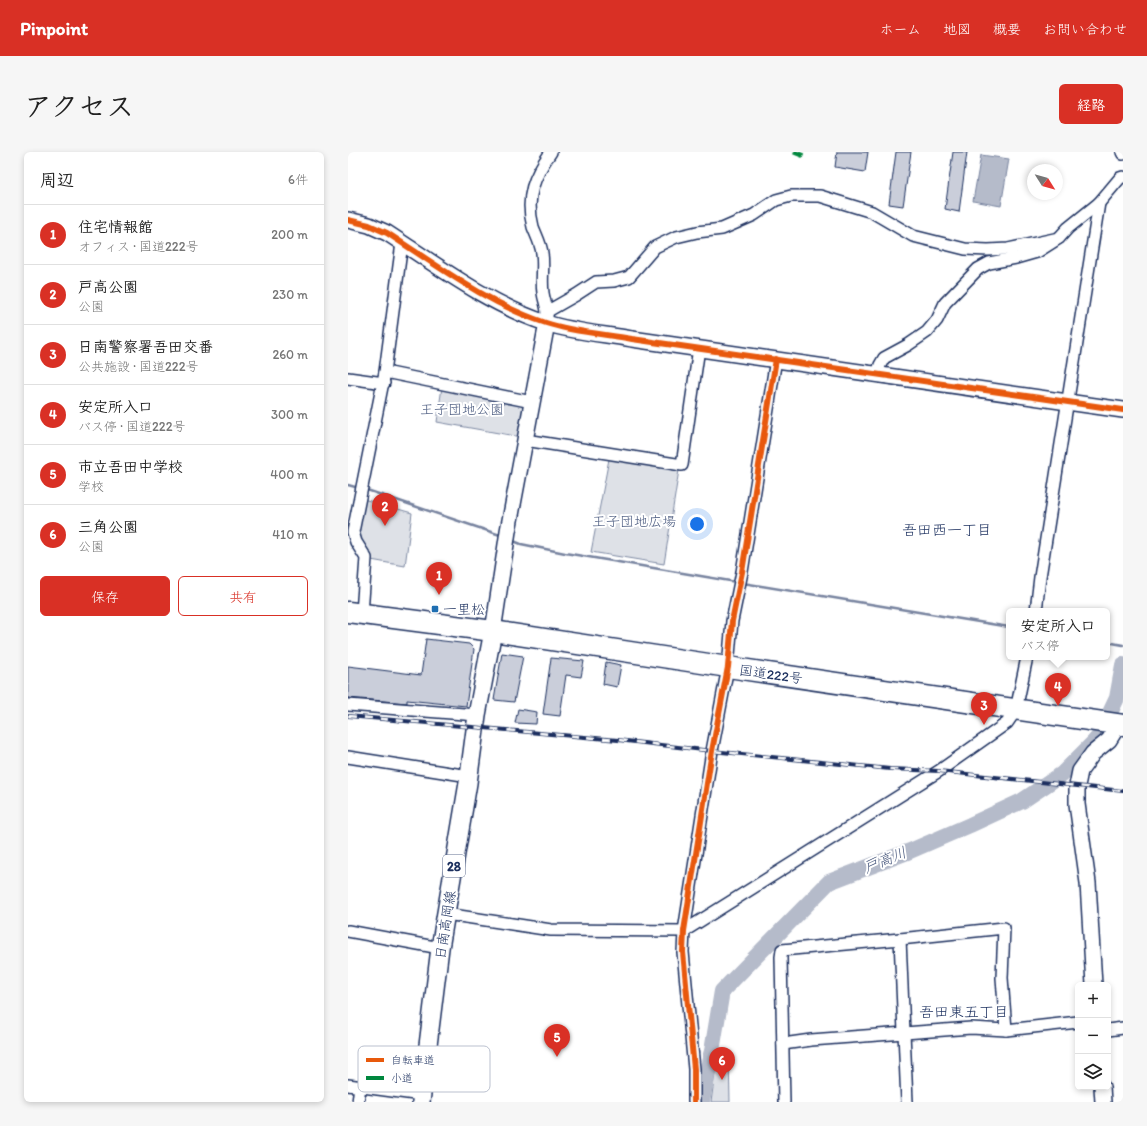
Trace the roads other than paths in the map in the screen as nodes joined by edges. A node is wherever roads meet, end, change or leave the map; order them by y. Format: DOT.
graph roads {
  1 [pos="551,152"];
  2 [pos="1123,177"];
  3 [pos="1099,203"];
  4 [pos="348,220"];
  5 [pos="1059,238"];
  6 [pos="402,243"];
  7 [pos="547,317"];
  8 [pos="699,348"];
  9 [pos="776,359"];
  10 [pos="386,372"];
  11 [pos="877,374"];
  12 [pos="348,378"];
  13 [pos="384,383"];
  14 [pos="532,402"];
  15 [pos="1068,403"];
  16 [pos="1123,410"];
  17 [pos="525,440"];
  18 [pos="1036,608"];
  19 [pos="355,613"];
  20 [pos="493,631"];
  21 [pos="1026,660"];
  22 [pos="728,667"];
  23 [pos="348,705"];
  24 [pos="1016,710"];
  25 [pos="477,715"];
  26 [pos="1121,724"];
  27 [pos="348,757"];
  28 [pos="469,776"];
  29 [pos="446,914"];
  30 [pos="348,931"];
  31 [pos="684,931"];
  32 [pos="900,939"];
  33 [pos="440,948"];
  34 [pos="1094,982"];
  35 [pos="1075,1022"];
  36 [pos="1123,1028"];
  37 [pos="1006,1030"];
  38 [pos="1111,1030"];
  39 [pos="904,1033"];
  40 [pos="783,1044"];
  41 [pos="428,1046"];
  42 [pos="348,1085"];
  43 [pos="358,1086"];
  44 [pos="1102,1090"];
  45 [pos="359,1092"];
  46 [pos="389,1092"];
  47 [pos="422,1099"];
  48 [pos="358,1102"];
  49 [pos="694,1102"];
  50 [pos="784,1102"];
  51 [pos="908,1102"];
  52 [pos="1103,1102"];
  1 -- 7 [label="street"];
  2 -- 3 [label="street"];
  3 -- 5 [label="street"];
  3 -- 15 [label="street"];
  4 -- 6 [label="street"];
  5 -- 7 [label="street"];
  5 -- 11 [label="street"];
  6 -- 7 [label="street"];
  6 -- 10 [label="street"];
  7 -- 8 [label="street"];
  7 -- 14 [label="street"];
  8 -- 9 [label="street"];
  8 -- 17 [label="street"];
  9 -- 11 [label="street"];
  9 -- 22 [label="street"];
  10 -- 13 [label="street"];
  10 -- 14 [label="street"];
  11 -- 15 [label="street"];
  12 -- 13 [label="street"];
  13 -- 19 [label="street"];
  14 -- 17 [label="street"];
  15 -- 16 [label="street"];
  15 -- 18 [label="street"];
  17 -- 20 [label="street"];
  19 -- 20 [label="highway, 国道222号"];
  20 -- 22 [label="highway, 国道222号"];
  20 -- 25 [label="main road, 日南高岡線 / 28"];
  21 -- 24 [label="street"];
  22 -- 24 [label="highway, 国道222号"];
  22 -- 31 [label="street"];
  23 -- 25 [label="street"];
  24 -- 26 [label="highway, 国道222号"];
  24 -- 31 [label="street"];
  25 -- 28 [label="main road, 日南高岡線 / 28"];
  26 -- 34 [label="street"];
  27 -- 28 [label="street"];
  28 -- 29 [label="main road, 日南高岡線 / 28"];
  29 -- 31 [label="street"];
  29 -- 33 [label="main road, 日南高岡線 / 28"];
  30 -- 33 [label="street"];
  31 -- 49 [label="street"];
  32 -- 37 [label="street"];
  32 -- 39 [label="street"];
  32 -- 40 [label="street"];
  33 -- 41 [label="main road, 日南高岡線 / 28"];
  35 -- 37 [label="street"];
  36 -- 38 [label="street"];
  37 -- 39 [label="street"];
  39 -- 40 [label="street"];
  39 -- 51 [label="street"];
  40 -- 50 [label="street"];
  42 -- 43 [label="street"];
  44 -- 52 [label="street"];
  45 -- 48 [label="street"];
  46 -- 47 [label="street"];
}
